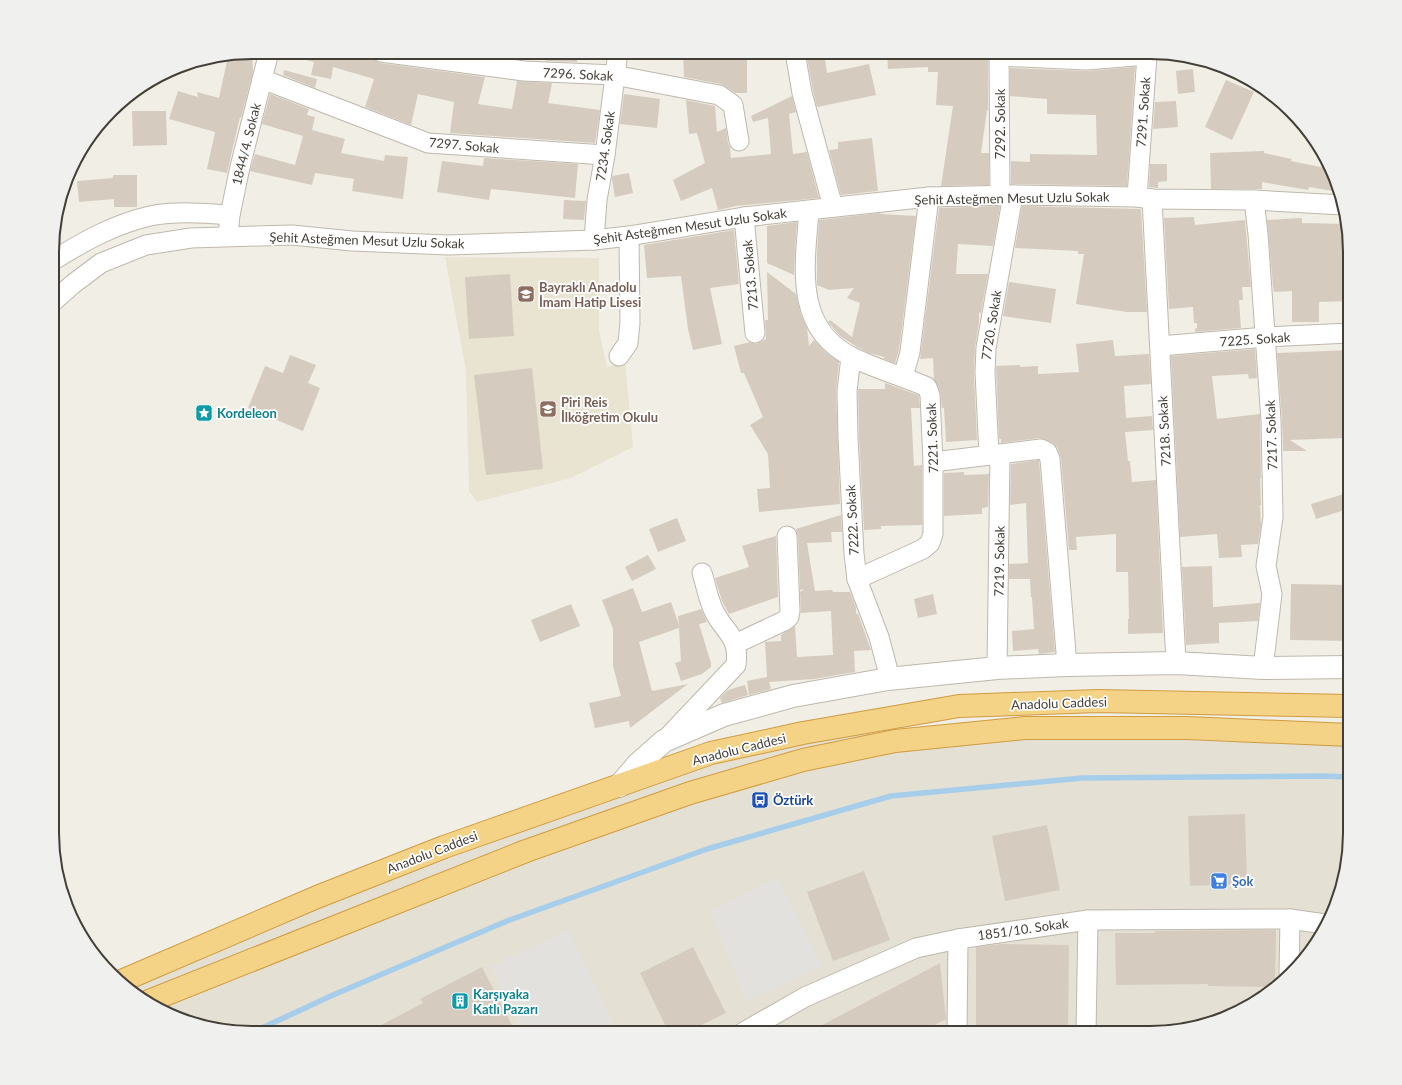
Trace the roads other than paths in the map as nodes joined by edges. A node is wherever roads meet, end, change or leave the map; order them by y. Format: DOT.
graph roads {
  1 [pos="267,59"];
  2 [pos="434,59"];
  3 [pos="617,59"];
  4 [pos="796,59"];
  5 [pos="999,59"];
  6 [pos="1072,59"];
  7 [pos="1098,59"];
  8 [pos="1147,59"];
  9 [pos="614,75"];
  10 [pos="262,79"];
  11 [pos="739,141"];
  12 [pos="605,155"];
  13 [pos="1006,196"];
  14 [pos="929,197"];
  15 [pos="1145,198"];
  16 [pos="1254,200"];
  17 [pos="1337,205"];
  18 [pos="833,207"];
  19 [pos="809,210"];
  20 [pos="230,215"];
  21 [pos="744,217"];
  22 [pos="228,236"];
  23 [pos="629,236"];
  24 [pos="594,240"];
  25 [pos="59,257"];
  26 [pos="59,297"];
  27 [pos="755,333"];
  28 [pos="1343,333"];
  29 [pos="1266,337"];
  30 [pos="1160,346"];
  31 [pos="619,356"];
  32 [pos="851,357"];
  33 [pos="902,377"];
  34 [pos="994,455"];
  35 [pos="933,462"];
  36 [pos="787,536"];
  37 [pos="702,573"];
  38 [pos="857,579"];
  39 [pos="735,644"];
  40 [pos="1176,663"];
  41 [pos="1066,665"];
  42 [pos="1343,667"];
  43 [pos="997,668"];
  44 [pos="1263,668"];
  45 [pos="888,679"];
  46 [pos="1343,706"];
  47 [pos="1343,735"];
  48 [pos="664,741"];
  49 [pos="619,786"];
  50 [pos="1290,919"];
  51 [pos="1088,920"];
  52 [pos="1320,923"];
  53 [pos="958,939"];
  54 [pos="1289,966"];
  55 [pos="126,979"];
  56 [pos="154,999"];
  57 [pos="754,1026"];
  58 [pos="957,1026"];
  59 [pos="1086,1026"];
  1 -- 10 [label="street, 1844/4. Sokak"];
  2 -- 9 [label="street, 7296. Sokak"];
  3 -- 9 [label="street, 7234. Sokak"];
  4 -- 18 [label="street"];
  5 -- 13 [label="street, 7292. Sokak"];
  6 -- 7 [label="street, 7291. Sokak"];
  8 -- 15 [label="street, 7291. Sokak"];
  9 -- 11 [label="street, 7296. Sokak"];
  9 -- 12 [label="street, 7234. Sokak"];
  10 -- 12 [label="street, 7297. Sokak"];
  10 -- 20 [label="street, 1844/4. Sokak"];
  12 -- 24 [label="street, 7234. Sokak"];
  13 -- 14 [label="street, Şehit Asteğmen Mesut Uzlu Sokak"];
  13 -- 15 [label="street, Şehit Asteğmen Mesut Uzlu Sokak"];
  13 -- 34 [label="street, 7720. Sokak"];
  14 -- 18 [label="street, Şehit Asteğmen Mesut Uzlu Sokak"];
  14 -- 33 [label="street"];
  15 -- 16 [label="street, Şehit Asteğmen Mesut Uzlu Sokak"];
  15 -- 30 [label="street, 7218. Sokak"];
  16 -- 17 [label="street, Şehit Asteğmen Mesut Uzlu Sokak"];
  16 -- 29 [label="street, 7217. Sokak"];
  18 -- 19 [label="street, Şehit Asteğmen Mesut Uzlu Sokak"];
  19 -- 21 [label="street, Şehit Asteğmen Mesut Uzlu Sokak"];
  19 -- 32 [label="street, 7221. Sokak"];
  20 -- 22 [label="street, 1844/4. Sokak"];
  20 -- 25 [label="street"];
  21 -- 23 [label="street, Şehit Asteğmen Mesut Uzlu Sokak"];
  21 -- 27 [label="street, 7213. Sokak"];
  22 -- 24 [label="street, Şehit Asteğmen Mesut Uzlu Sokak"];
  22 -- 26 [label="street, Şehit Asteğmen Mesut Uzlu Sokak"];
  23 -- 24 [label="street, Şehit Asteğmen Mesut Uzlu Sokak"];
  23 -- 31 [label="street"];
  28 -- 29 [label="street, 7225. Sokak"];
  29 -- 30 [label="street, 7225. Sokak"];
  29 -- 44 [label="street, 7217. Sokak"];
  30 -- 40 [label="street, 7218. Sokak"];
  32 -- 33 [label="street, 7221. Sokak"];
  32 -- 38 [label="street, 7222. Sokak"];
  33 -- 35 [label="street, 7221. Sokak"];
  34 -- 35 [label="street"];
  34 -- 41 [label="street"];
  34 -- 43 [label="street, 7219. Sokak"];
  35 -- 38 [label="street, 7221. Sokak"];
  36 -- 39 [label="street"];
  37 -- 39 [label="street"];
  38 -- 45 [label="street, 7222. Sokak"];
  39 -- 48 [label="street"];
  40 -- 41 [label="street"];
  40 -- 44 [label="street"];
  41 -- 43 [label="street"];
  42 -- 44 [label="street"];
  43 -- 45 [label="street"];
  45 -- 48 [label="street"];
  46 -- 49 [label="highway, Anadolu Caddesi"];
  47 -- 56 [label="highway, Anadolu Caddesi"];
  48 -- 49 [label="street"];
  49 -- 55 [label="highway, Anadolu Caddesi"];
  50 -- 51 [label="street, 1851/10. Sokak"];
  50 -- 52 [label="street, 1851/10. Sokak"];
  50 -- 54 [label="street"];
  51 -- 53 [label="street, 1851/10. Sokak"];
  51 -- 59 [label="street"];
  53 -- 57 [label="street, 1851/10. Sokak"];
  53 -- 58 [label="street"];
}
